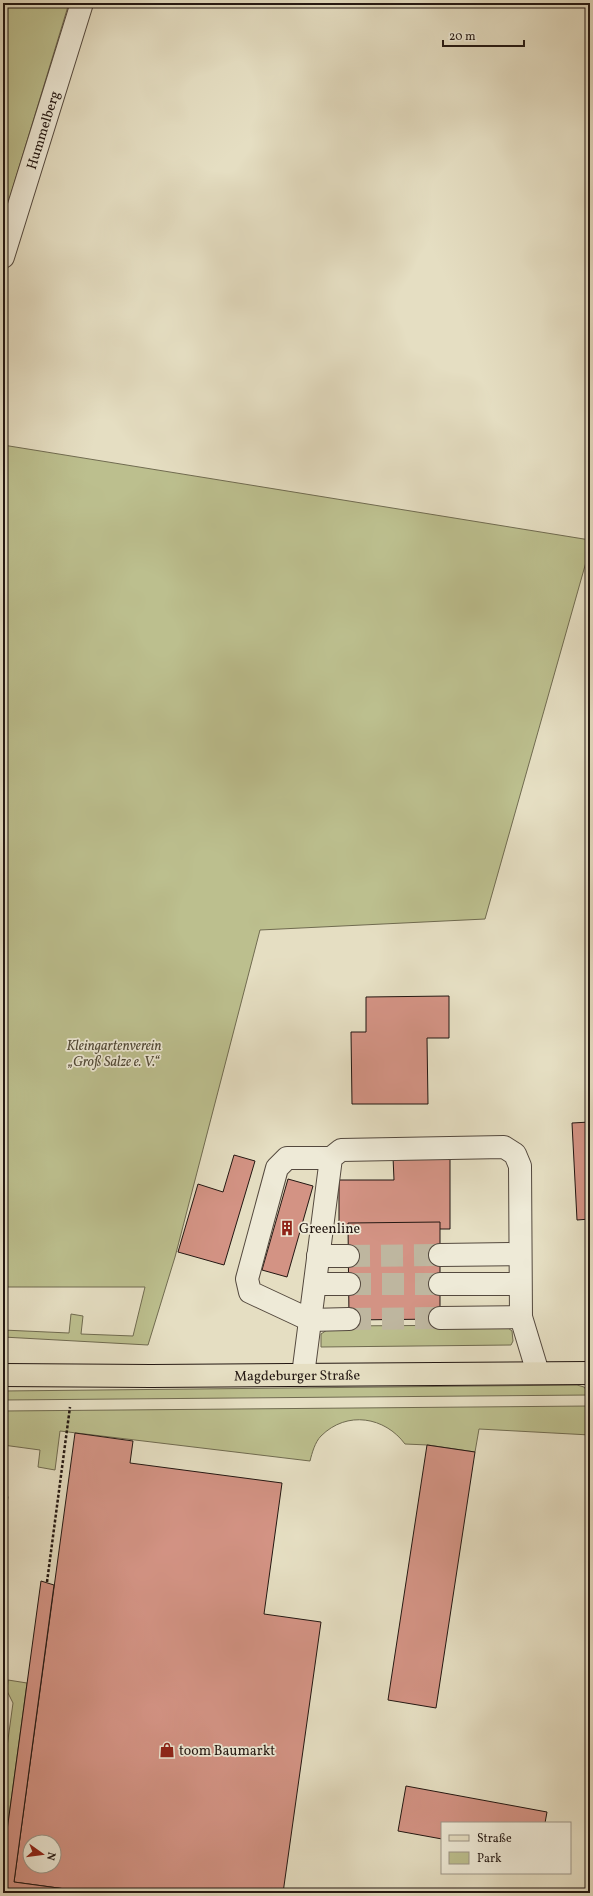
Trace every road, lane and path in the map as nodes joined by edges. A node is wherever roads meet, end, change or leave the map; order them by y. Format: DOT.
graph roads {
  1 [pos="82,3"];
  2 [pos="3,257"];
  3 [pos="331,1158"];
  4 [pos="520,1254"];
  5 [pos="440,1255"];
  6 [pos="318,1256"];
  7 [pos="348,1256"];
  8 [pos="315,1284"];
  9 [pos="349,1284"];
  10 [pos="440,1284"];
  11 [pos="520,1284"];
  12 [pos="440,1318"];
  13 [pos="521,1318"];
  14 [pos="349,1319"];
  15 [pos="310,1320"];
  16 [pos="538,1373"];
  17 [pos="590,1373"];
  18 [pos="3,1375"];
  19 [pos="303,1375"];
  20 [pos="70,1406"];
  21 [pos="47,1582"];
  1 -- 2 [label="street, Hummelberg"];
  3 -- 4 [label="street"];
  3 -- 6 [label="street"];
  3 -- 15 [label="street"];
  4 -- 5 [label="street"];
  4 -- 11 [label="street"];
  6 -- 7 [label="street"];
  6 -- 8 [label="street"];
  8 -- 9 [label="street"];
  8 -- 15 [label="street"];
  10 -- 11 [label="street"];
  11 -- 13 [label="street"];
  12 -- 13 [label="street"];
  13 -- 16 [label="street"];
  14 -- 15 [label="street"];
  15 -- 19 [label="street"];
  16 -- 17 [label="main road, Magdeburger Straße"];
  16 -- 19 [label="main road, Magdeburger Straße"];
  18 -- 19 [label="main road, Magdeburger Straße"];
  20 -- 21 [label="path"];
}
